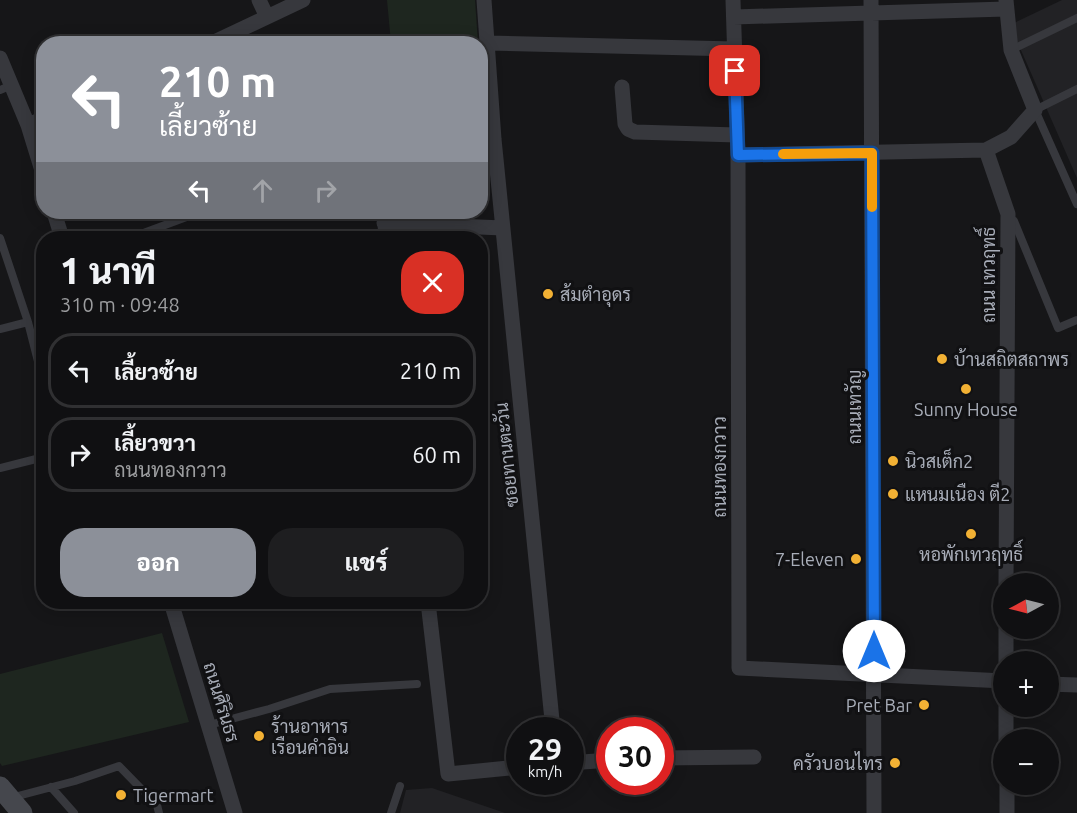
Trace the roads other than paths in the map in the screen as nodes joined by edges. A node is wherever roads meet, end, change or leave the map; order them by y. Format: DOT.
graph roads {
  1 [pos="259,0"];
  2 [pos="303,0"];
  3 [pos="484,0"];
  4 [pos="733,0"];
  5 [pos="1006,4"];
  6 [pos="871,6"];
  7 [pos="267,17"];
  8 [pos="734,17"];
  9 [pos="1077,18"];
  10 [pos="227,36"];
  11 [pos="487,36"];
  12 [pos="488,43"];
  13 [pos="734,49"];
  14 [pos="1011,50"];
  15 [pos="0,58"];
  16 [pos="622,87"];
  17 [pos="6,88"];
  18 [pos="1077,89"];
  19 [pos="1035,110"];
  20 [pos="36,122"];
  21 [pos="28,125"];
  22 [pos="737,135"];
  23 [pos="488,146"];
  24 [pos="986,150"];
  25 [pos="36,151"];
  26 [pos="872,153"];
  27 [pos="738,155"];
  28 [pos="1077,204"];
  29 [pos="181,219"];
  30 [pos="1014,220"];
  31 [pos="384,224"];
  32 [pos="503,228"];
  33 [pos="149,231"];
  34 [pos="0,238"];
  35 [pos="1077,320"];
  36 [pos="28,322"];
  37 [pos="0,329"];
  38 [pos="36,354"];
  39 [pos="36,459"];
  40 [pos="0,468"];
  41 [pos="1006,573"];
  42 [pos="173,609"];
  43 [pos="429,609"];
  44 [pos="874,674"];
  45 [pos="993,680"];
  46 [pos="417,684"];
  47 [pos="1059,684"];
  48 [pos="1077,685"];
  49 [pos="552,717"];
  50 [pos="208,724"];
  51 [pos="754,757"];
  52 [pos="674,758"];
  53 [pos="506,768"];
  54 [pos="400,786"];
  55 [pos="51,787"];
  56 [pos="1007,795"];
  57 [pos="10,799"];
  58 [pos="74,813"];
  59 [pos="159,813"];
  60 [pos="235,813"];
  61 [pos="391,813"];
  62 [pos="874,813"];
  63 [pos="1007,813"];
  1 -- 7 [label="street"];
  2 -- 7 [label="street"];
  3 -- 11 [label="street, ซอยทานตะวัน"];
  4 -- 8 [label="street, ถนนทองกวาว"];
  5 -- 6 [label="street"];
  5 -- 14 [label="street"];
  6 -- 8 [label="street"];
  6 -- 26 [label="street, ถนนเทวัญ"];
  7 -- 10 [label="street"];
  8 -- 13 [label="street, ถนนทองกวาว"];
  9 -- 14 [label="lane"];
  12 -- 13 [label="street"];
  13 -- 22 [label="street, ถนนทองกวาว"];
  14 -- 19 [label="street"];
  15 -- 17 [label="street"];
  16 -- 22 [label="street"];
  17 -- 21 [label="street"];
  18 -- 19 [label="lane"];
  19 -- 24 [label="street"];
  19 -- 28 [label="lane"];
  20 -- 21 [label="street"];
  21 -- 25 [label="street"];
  22 -- 27 [label="street, ถนนทองกวาว"];
  23 -- 32 [label="street, ซอยทานตะวัน"];
  24 -- 26 [label="street"];
  24 -- 41 [label="street, ถนน เทวฤทธิ์"];
  26 -- 27 [label="street"];
  26 -- 44 [label="street, ถนนเทวัญ"];
  27 -- 44 [label="street, ถนนทองกวาว"];
  29 -- 33 [label="lane"];
  30 -- 35 [label="lane"];
  31 -- 32 [label="street"];
  32 -- 49 [label="street, ซอยทานตะวัน"];
  34 -- 36 [label="lane"];
  36 -- 37 [label="lane"];
  36 -- 38 [label="lane"];
  39 -- 40 [label="lane"];
  42 -- 50 [label="street, ถนนศิรินธร"];
  43 -- 53 [label="street"];
  44 -- 45 [label="street, ถนนทองกวาว"];
  44 -- 62 [label="street, ถนนเทวัญ"];
  46 -- 50 [label="lane"];
  47 -- 48 [label="street"];
  50 -- 60 [label="street, ถนนศิรินธร"];
  51 -- 52 [label="street"];
  54 -- 61 [label="lane"];
  55 -- 57 [label="lane"];
  55 -- 58 [label="lane"];
  55 -- 59 [label="lane"];
  56 -- 63 [label="street"];
}
